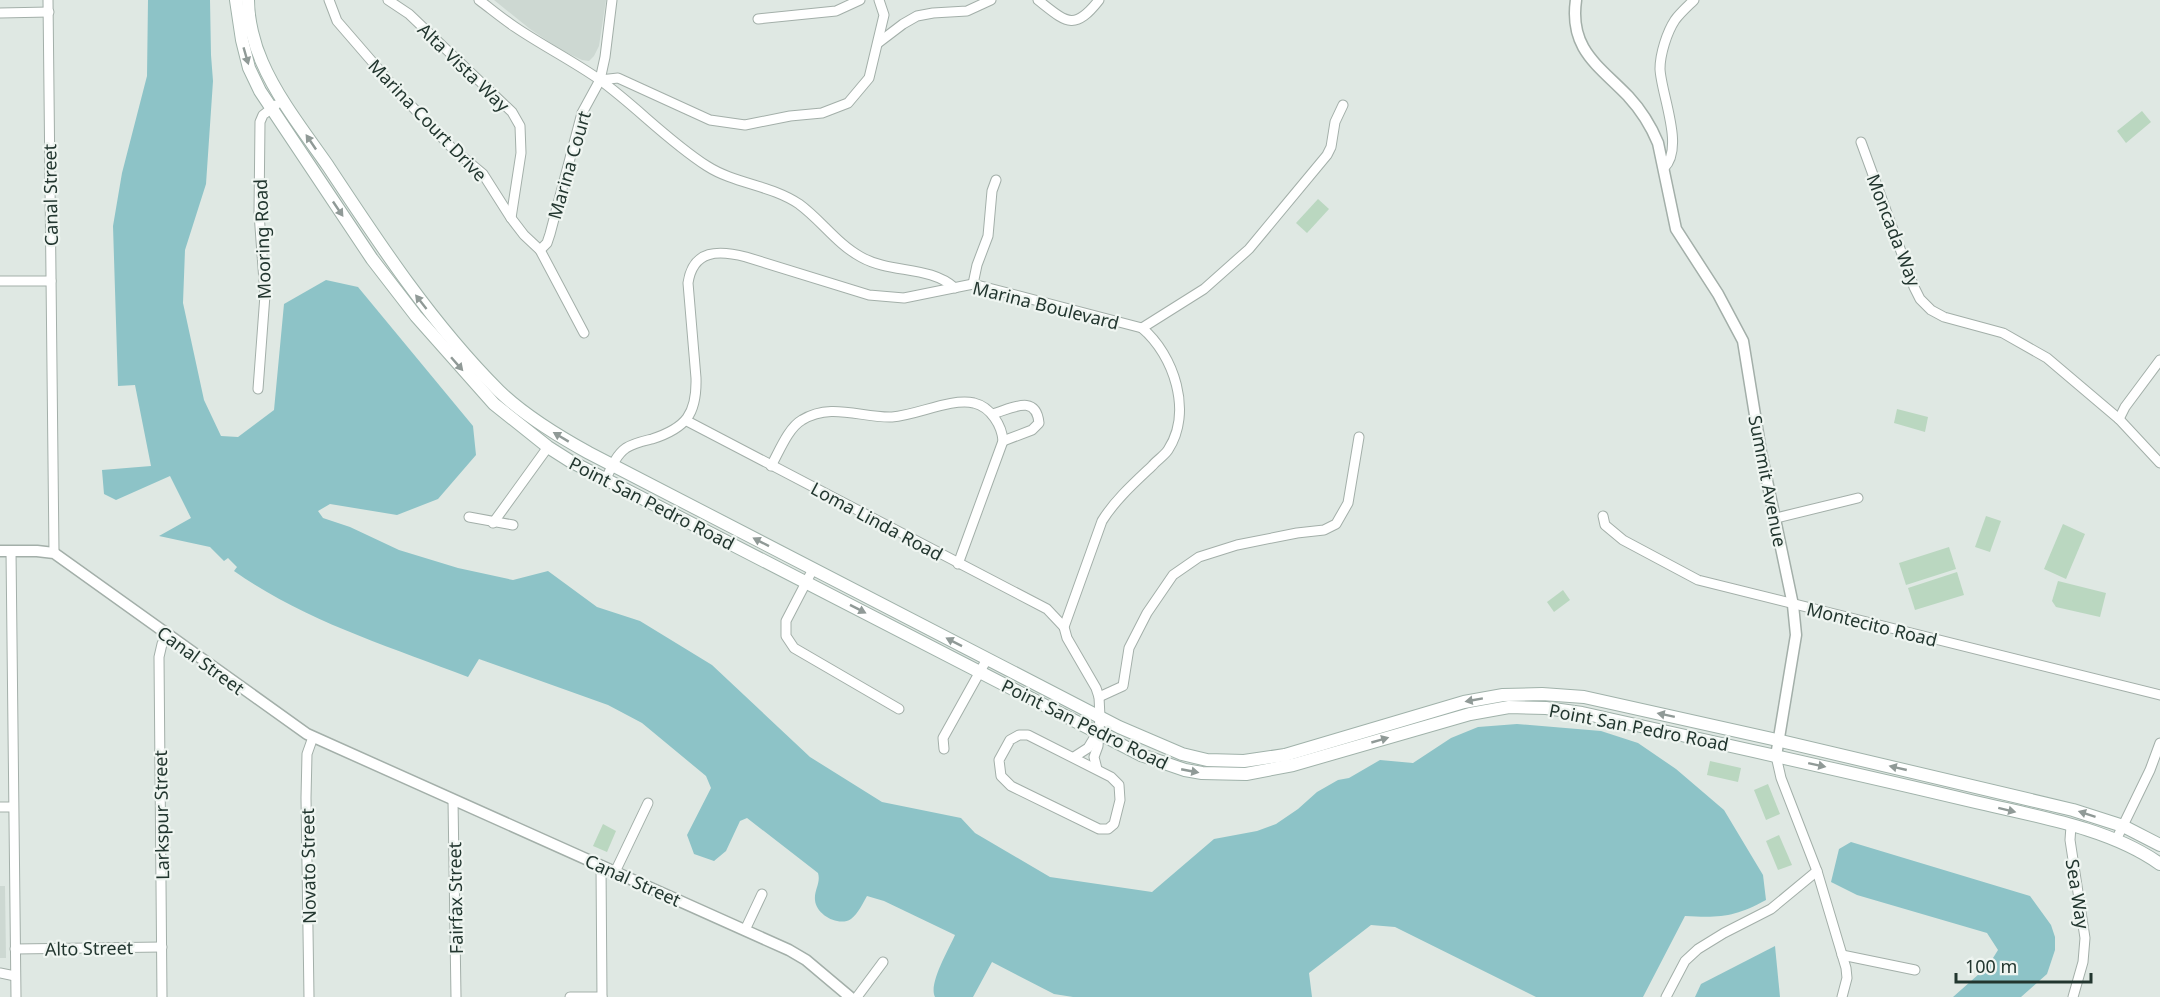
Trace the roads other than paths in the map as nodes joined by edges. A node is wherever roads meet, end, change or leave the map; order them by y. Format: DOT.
graph roads {
  1 [pos="48,0"];
  2 [pos="236,0"];
  3 [pos="248,0"];
  4 [pos="329,0"];
  5 [pos="388,0"];
  6 [pos="478,0"];
  7 [pos="612,0"];
  8 [pos="860,0"];
  9 [pos="879,0"];
  10 [pos="991,0"];
  11 [pos="1038,0"];
  12 [pos="1099,0"];
  13 [pos="1576,0"];
  14 [pos="1694,0"];
  15 [pos="48,12"];
  16 [pos="0,13"];
  17 [pos="758,19"];
  18 [pos="878,43"];
  19 [pos="600,80"];
  20 [pos="283,100"];
  21 [pos="1343,105"];
  22 [pos="270,109"];
  23 [pos="1861,142"];
  24 [pos="1664,168"];
  25 [pos="996,180"];
  26 [pos="511,218"];
  27 [pos="540,250"];
  28 [pos="0,281"];
  29 [pos="51,281"];
  30 [pos="973,284"];
  31 [pos="955,288"];
  32 [pos="1142,328"];
  33 [pos="584,333"];
  34 [pos="2160,360"];
  35 [pos="258,389"];
  36 [pos="992,414"];
  37 [pos="2119,419"];
  38 [pos="687,421"];
  39 [pos="1359,437"];
  40 [pos="1003,441"];
  41 [pos="548,447"];
  42 [pos="2160,464"];
  43 [pos="612,465"];
  44 [pos="771,466"];
  45 [pos="606,479"];
  46 [pos="1857,498"];
  47 [pos="1603,516"];
  48 [pos="469,517"];
  49 [pos="1776,518"];
  50 [pos="493,523"];
  51 [pos="513,525"];
  52 [pos="5,551"];
  53 [pos="54,553"];
  54 [pos="958,564"];
  55 [pos="813,569"];
  56 [pos="806,582"];
  57 [pos="1793,605"];
  58 [pos="1064,627"];
  59 [pos="167,635"];
  60 [pos="987,659"];
  61 [pos="980,673"];
  62 [pos="2160,695"];
  63 [pos="1099,697"];
  64 [pos="899,709"];
  65 [pos="1100,717"];
  66 [pos="1097,734"];
  67 [pos="313,737"];
  68 [pos="1777,740"];
  69 [pos="2160,743"];
  70 [pos="944,749"];
  71 [pos="1776,756"];
  72 [pos="1074,757"];
  73 [pos="1097,769"];
  74 [pos="453,800"];
  75 [pos="648,803"];
  76 [pos="0,807"];
  77 [pos="14,807"];
  78 [pos="2071,826"];
  79 [pos="2123,826"];
  80 [pos="2116,840"];
  81 [pos="2160,845"];
  82 [pos="2160,864"];
  83 [pos="601,866"];
  84 [pos="1817,871"];
  85 [pos="615,872"];
  86 [pos="762,894"];
  87 [pos="746,930"];
  88 [pos="162,947"];
  89 [pos="15,949"];
  90 [pos="1842,954"];
  91 [pos="883,962"];
  92 [pos="1915,970"];
  93 [pos="0,974"];
  94 [pos="15,976"];
  95 [pos="16,997"];
  96 [pos="162,997"];
  97 [pos="309,997"];
  98 [pos="456,997"];
  99 [pos="570,997"];
  100 [pos="602,997"];
  101 [pos="850,997"];
  102 [pos="856,997"];
  103 [pos="1666,997"];
  104 [pos="1842,997"];
  105 [pos="2073,997"];
  1 -- 15 [label="street, Canal Street"];
  2 -- 22 [label="main road, Point San Pedro Road, one-way"];
  3 -- 20 [label="main road, Point San Pedro Road"];
  4 -- 26 [label="street, Marina Court Drive"];
  5 -- 26 [label="street, Alta Vista Way"];
  6 -- 19 [label="street"];
  7 -- 19 [label="street, Marina Court"];
  8 -- 17 [label="street"];
  9 -- 18 [label="street"];
  10 -- 18 [label="street"];
  11 -- 12 [label="street"];
  13 -- 24 [label="street, Summit Avenue"];
  14 -- 24 [label="street"];
  15 -- 16 [label="street"];
  15 -- 29 [label="street, Canal Street"];
  18 -- 19 [label="street"];
  19 -- 27 [label="street, Marina Court"];
  19 -- 31 [label="street"];
  20 -- 22 [label="street"];
  43 -- 20 [label="main road, Point San Pedro Road, one-way"];
  21 -- 32 [label="street"];
  22 -- 35 [label="street, Mooring Road"];
  22 -- 41 [label="main road, Point San Pedro Road, one-way"];
  23 -- 37 [label="street, Moncada Way"];
  24 -- 49 [label="street, Summit Avenue"];
  25 -- 30 [label="street"];
  26 -- 27 [label="street, Marina Court Drive"];
  27 -- 33 [label="street, Marina Court Drive"];
  28 -- 29 [label="street"];
  29 -- 53 [label="street, Canal Street"];
  30 -- 31 [label="street, Marina Boulevard"];
  30 -- 32 [label="street, Marina Boulevard"];
  31 -- 38 [label="street, Marina Boulevard"];
  32 -- 58 [label="street, Marina Boulevard"];
  34 -- 37 [label="street"];
  36 -- 40 [label="street"];
  36 -- 40 [label="street"];
  36 -- 44 [label="street"];
  37 -- 42 [label="street, Moncada Way"];
  38 -- 43 [label="street"];
  38 -- 44 [label="street, Loma Linda Road"];
  39 -- 63 [label="street"];
  40 -- 54 [label="street"];
  41 -- 45 [label="main road, Point San Pedro Road"];
  41 -- 50 [label="street"];
  43 -- 45 [label="street"];
  55 -- 43 [label="main road, Point San Pedro Road, one-way"];
  44 -- 54 [label="street, Loma Linda Road"];
  45 -- 56 [label="main road, Point San Pedro Road"];
  46 -- 49 [label="street"];
  47 -- 57 [label="street, Montecito Road"];
  48 -- 50 [label="street"];
  49 -- 57 [label="street, Summit Avenue"];
  50 -- 51 [label="street"];
  52 -- 53 [label="street"];
  52 -- 77 [label="street"];
  53 -- 59 [label="street, Canal Street"];
  54 -- 58 [label="street, Loma Linda Road"];
  55 -- 56 [label="street"];
  60 -- 55 [label="main road, Point San Pedro Road, one-way"];
  56 -- 61 [label="main road, Point San Pedro Road, one-way"];
  56 -- 64 [label="street"];
  57 -- 62 [label="street, Montecito Road"];
  57 -- 68 [label="street, Summit Avenue"];
  58 -- 63 [label="street"];
  59 -- 67 [label="street, Canal Street"];
  59 -- 88 [label="street, Larkspur Street"];
  60 -- 61 [label="street"];
  60 -- 65 [label="main road, Point San Pedro Road"];
  61 -- 66 [label="main road, Point San Pedro Road"];
  61 -- 70 [label="street"];
  63 -- 65 [label="street"];
  65 -- 66 [label="street"];
  68 -- 65 [label="main road, Point San Pedro Road, one-way"];
  66 -- 71 [label="main road, Point San Pedro Road, one-way"];
  66 -- 72 [label="street"];
  66 -- 73 [label="street"];
  67 -- 74 [label="street, Canal Street"];
  67 -- 97 [label="street, Novato Street"];
  68 -- 71 [label="street, Summit Avenue"];
  79 -- 68 [label="main road, Point San Pedro Road, one-way"];
  69 -- 79 [label="street"];
  71 -- 78 [label="main road, Point San Pedro Road, one-way"];
  71 -- 84 [label="street, Summit Avenue"];
  72 -- 73 [label="street"];
  72 -- 73 [label="street"];
  74 -- 83 [label="street, Canal Street"];
  74 -- 98 [label="street, Fairfax Street"];
  75 -- 85 [label="street"];
  76 -- 77 [label="street"];
  77 -- 89 [label="street"];
  78 -- 80 [label="main road, Point San Pedro Road"];
  78 -- 105 [label="street, Sea Way"];
  79 -- 80 [label="street"];
  79 -- 81 [label="main road, Point San Pedro Road"];
  80 -- 82 [label="main road, Point San Pedro Road"];
  83 -- 85 [label="street, Canal Street"];
  83 -- 100 [label="street"];
  84 -- 90 [label="street, Summit Avenue"];
  84 -- 103 [label="street"];
  85 -- 87 [label="street, Canal Street"];
  86 -- 87 [label="street"];
  87 -- 101 [label="street, Canal Street"];
  88 -- 89 [label="street, Alto Street"];
  88 -- 96 [label="street, Larkspur Street"];
  89 -- 94 [label="street"];
  90 -- 92 [label="street"];
  90 -- 104 [label="street, Summit Avenue"];
  91 -- 102 [label="street"];
  93 -- 94 [label="street"];
  94 -- 95 [label="street"];
  99 -- 100 [label="street"];
}
